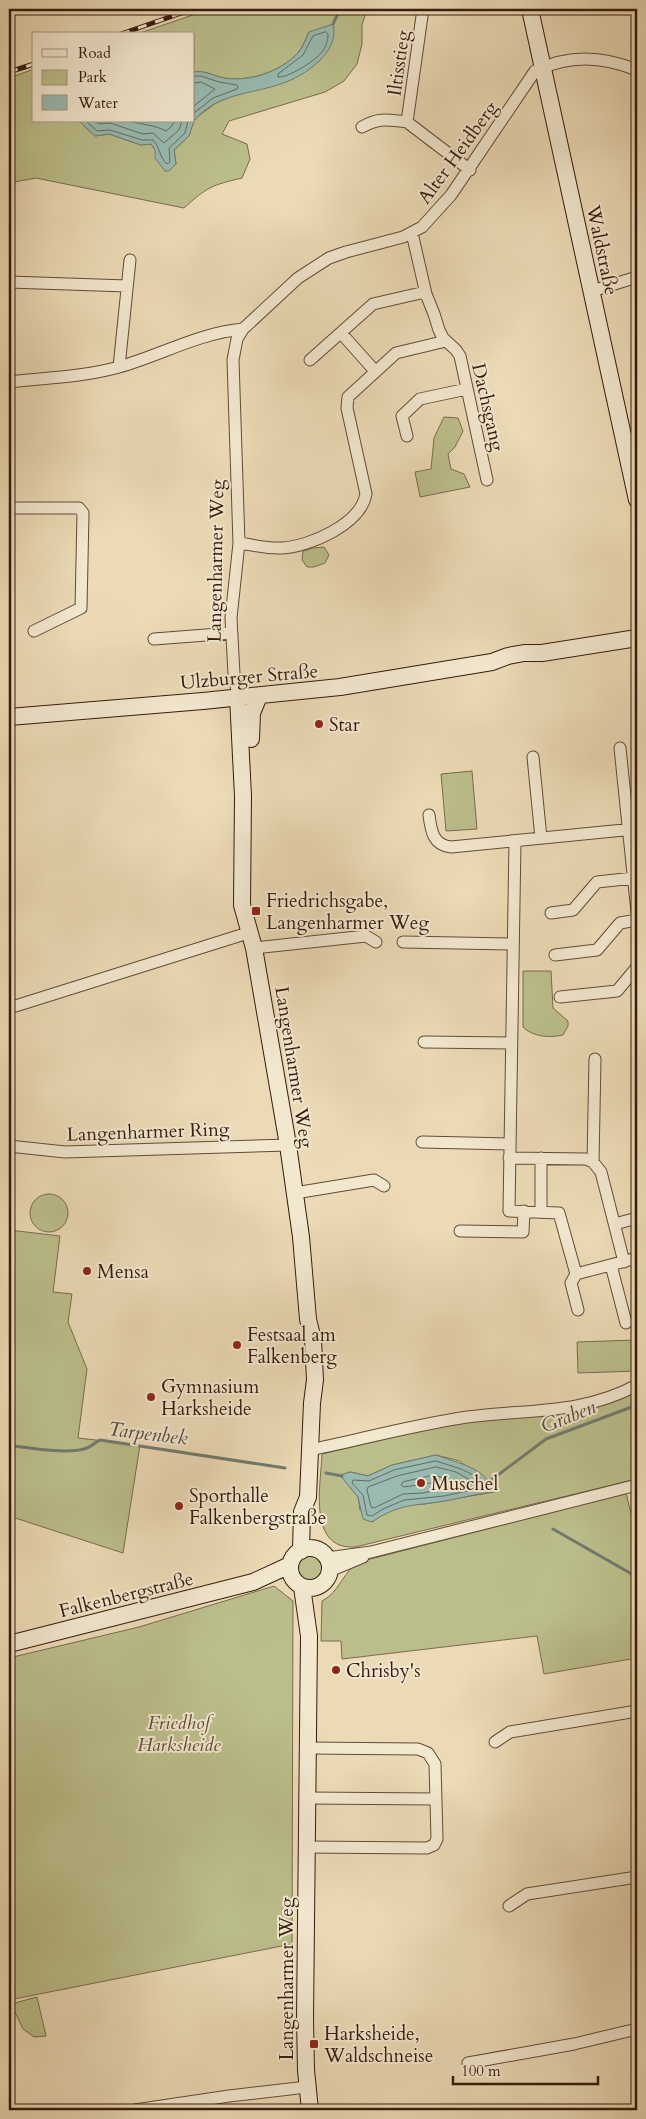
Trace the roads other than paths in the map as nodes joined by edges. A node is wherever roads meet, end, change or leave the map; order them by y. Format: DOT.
graph roads {
  1 [pos="423,9"];
  2 [pos="530,9"];
  3 [pos="544,66"];
  4 [pos="637,70"];
  5 [pos="407,122"];
  6 [pos="362,127"];
  7 [pos="470,170"];
  8 [pos="412,233"];
  9 [pos="130,260"];
  10 [pos="637,277"];
  11 [pos="9,282"];
  12 [pos="127,286"];
  13 [pos="592,290"];
  14 [pos="425,292"];
  15 [pos="243,329"];
  16 [pos="341,333"];
  17 [pos="446,341"];
  18 [pos="310,360"];
  19 [pos="119,367"];
  20 [pos="375,371"];
  21 [pos="9,382"];
  22 [pos="467,389"];
  23 [pos="406,436"];
  24 [pos="632,457"];
  25 [pos="487,480"];
  26 [pos="637,500"];
  27 [pos="9,508"];
  28 [pos="239,543"];
  29 [pos="34,631"];
  30 [pos="232,632"];
  31 [pos="154,638"];
  32 [pos="637,638"];
  33 [pos="259,696"];
  34 [pos="238,698"];
  35 [pos="9,717"];
  36 [pos="620,748"];
  37 [pos="533,757"];
  38 [pos="243,796"];
  39 [pos="429,816"];
  40 [pos="633,826"];
  41 [pos="541,838"];
  42 [pos="515,841"];
  43 [pos="635,875"];
  44 [pos="637,912"];
  45 [pos="551,913"];
  46 [pos="637,920"];
  47 [pos="253,940"];
  48 [pos="376,942"];
  49 [pos="403,942"];
  50 [pos="513,944"];
  51 [pos="555,955"];
  52 [pos="637,967"];
  53 [pos="560,996"];
  54 [pos="9,1008"];
  55 [pos="424,1042"];
  56 [pos="511,1043"];
  57 [pos="595,1059"];
  58 [pos="422,1142"];
  59 [pos="510,1144"];
  60 [pos="288,1145"];
  61 [pos="9,1146"];
  62 [pos="509,1158"];
  63 [pos="541,1158"];
  64 [pos="594,1162"];
  65 [pos="384,1186"];
  66 [pos="295,1194"];
  67 [pos="524,1211"];
  68 [pos="540,1212"];
  69 [pos="637,1218"];
  70 [pos="614,1224"];
  71 [pos="460,1231"];
  72 [pos="637,1258"];
  73 [pos="624,1262"];
  74 [pos="611,1265"];
  75 [pos="576,1274"];
  76 [pos="578,1310"];
  77 [pos="626,1323"];
  78 [pos="637,1385"];
  79 [pos="310,1450"];
  80 [pos="637,1487"];
  81 [pos="319,1557"];
  82 [pos="300,1579"];
  83 [pos="9,1644"];
  84 [pos="637,1711"];
  85 [pos="495,1742"];
  86 [pos="307,1748"];
  87 [pos="306,1798"];
  88 [pos="436,1799"];
  89 [pos="306,1847"];
  90 [pos="637,1877"];
  91 [pos="509,1906"];
  92 [pos="637,2030"];
  93 [pos="574,2044"];
  94 [pos="560,2055"];
  95 [pos="468,2063"];
  96 [pos="307,2087"];
  97 [pos="135,2110"];
  98 [pos="310,2110"];
  1 -- 5 [label="street, Iltisstieg"];
  2 -- 3 [label="main road, Waldstraße"];
  3 -- 4 [label="street"];
  3 -- 7 [label="street, Alter Heidberg"];
  3 -- 13 [label="main road, Waldstraße"];
  5 -- 6 [label="street, Iltisstieg"];
  5 -- 7 [label="street, Iltisstieg"];
  7 -- 8 [label="street, Alter Heidberg"];
  8 -- 14 [label="street, Dachsgang"];
  8 -- 15 [label="street, Alter Heidberg"];
  9 -- 12 [label="street"];
  10 -- 13 [label="street"];
  11 -- 12 [label="street"];
  12 -- 19 [label="street"];
  13 -- 24 [label="main road, Waldstraße"];
  14 -- 16 [label="street"];
  14 -- 17 [label="street, Dachsgang"];
  15 -- 19 [label="street"];
  15 -- 28 [label="street, Langenharmer Weg"];
  16 -- 18 [label="street"];
  16 -- 20 [label="street"];
  17 -- 20 [label="street"];
  17 -- 22 [label="street, Dachsgang"];
  19 -- 21 [label="street"];
  20 -- 28 [label="street"];
  22 -- 23 [label="street"];
  22 -- 25 [label="street, Dachsgang"];
  24 -- 26 [label="main road, Waldstraße"];
  27 -- 29 [label="street"];
  28 -- 30 [label="street, Langenharmer Weg"];
  30 -- 31 [label="street"];
  30 -- 34 [label="street, Langenharmer Weg"];
  32 -- 33 [label="main road, Ulzburger Straße"];
  33 -- 34 [label="main road, Ulzburger Straße"];
  33 -- 38 [label="main road, Langenharmer Weg"];
  34 -- 35 [label="main road, Ulzburger Straße"];
  34 -- 38 [label="main road, Langenharmer Weg"];
  36 -- 40 [label="street"];
  37 -- 41 [label="street"];
  38 -- 47 [label="main road, Langenharmer Weg"];
  39 -- 42 [label="street"];
  40 -- 41 [label="street"];
  40 -- 43 [label="street"];
  41 -- 42 [label="street"];
  42 -- 50 [label="street"];
  43 -- 44 [label="street"];
  43 -- 45 [label="street"];
  46 -- 51 [label="street"];
  47 -- 48 [label="street"];
  47 -- 54 [label="street"];
  47 -- 60 [label="main road, Langenharmer Weg"];
  49 -- 50 [label="street"];
  50 -- 56 [label="street"];
  52 -- 53 [label="street"];
  55 -- 56 [label="street"];
  56 -- 59 [label="street"];
  57 -- 64 [label="street"];
  58 -- 59 [label="street"];
  59 -- 62 [label="street"];
  60 -- 61 [label="street, Langenharmer Ring"];
  60 -- 66 [label="main road, Langenharmer Weg"];
  62 -- 63 [label="street"];
  62 -- 67 [label="street"];
  63 -- 64 [label="street"];
  63 -- 68 [label="street"];
  64 -- 70 [label="street"];
  65 -- 66 [label="street"];
  66 -- 79 [label="main road, Langenharmer Weg"];
  67 -- 68 [label="street"];
  67 -- 71 [label="street"];
  68 -- 75 [label="street"];
  69 -- 70 [label="street"];
  70 -- 73 [label="street"];
  72 -- 73 [label="street"];
  73 -- 74 [label="street"];
  74 -- 75 [label="street"];
  74 -- 77 [label="street"];
  75 -- 76 [label="street"];
  78 -- 79 [label="street"];
  79 -- 81 [label="main road, Langenharmer Weg"];
  80 -- 81 [label="street"];
  81 -- 82 [label="main road"];
  81 -- 82 [label="main road"];
  82 -- 83 [label="main road, Falkenbergstraße"];
  82 -- 86 [label="main road, Langenharmer Weg"];
  84 -- 85 [label="street"];
  86 -- 87 [label="main road, Langenharmer Weg"];
  86 -- 88 [label="street"];
  87 -- 88 [label="street"];
  87 -- 89 [label="main road, Langenharmer Weg"];
  88 -- 89 [label="street"];
  89 -- 96 [label="main road, Langenharmer Weg"];
  90 -- 91 [label="street"];
  92 -- 93 [label="street"];
  93 -- 94 [label="street"];
  93 -- 95 [label="street"];
  96 -- 97 [label="street"];
  96 -- 98 [label="main road, Langenharmer Weg"];
}
